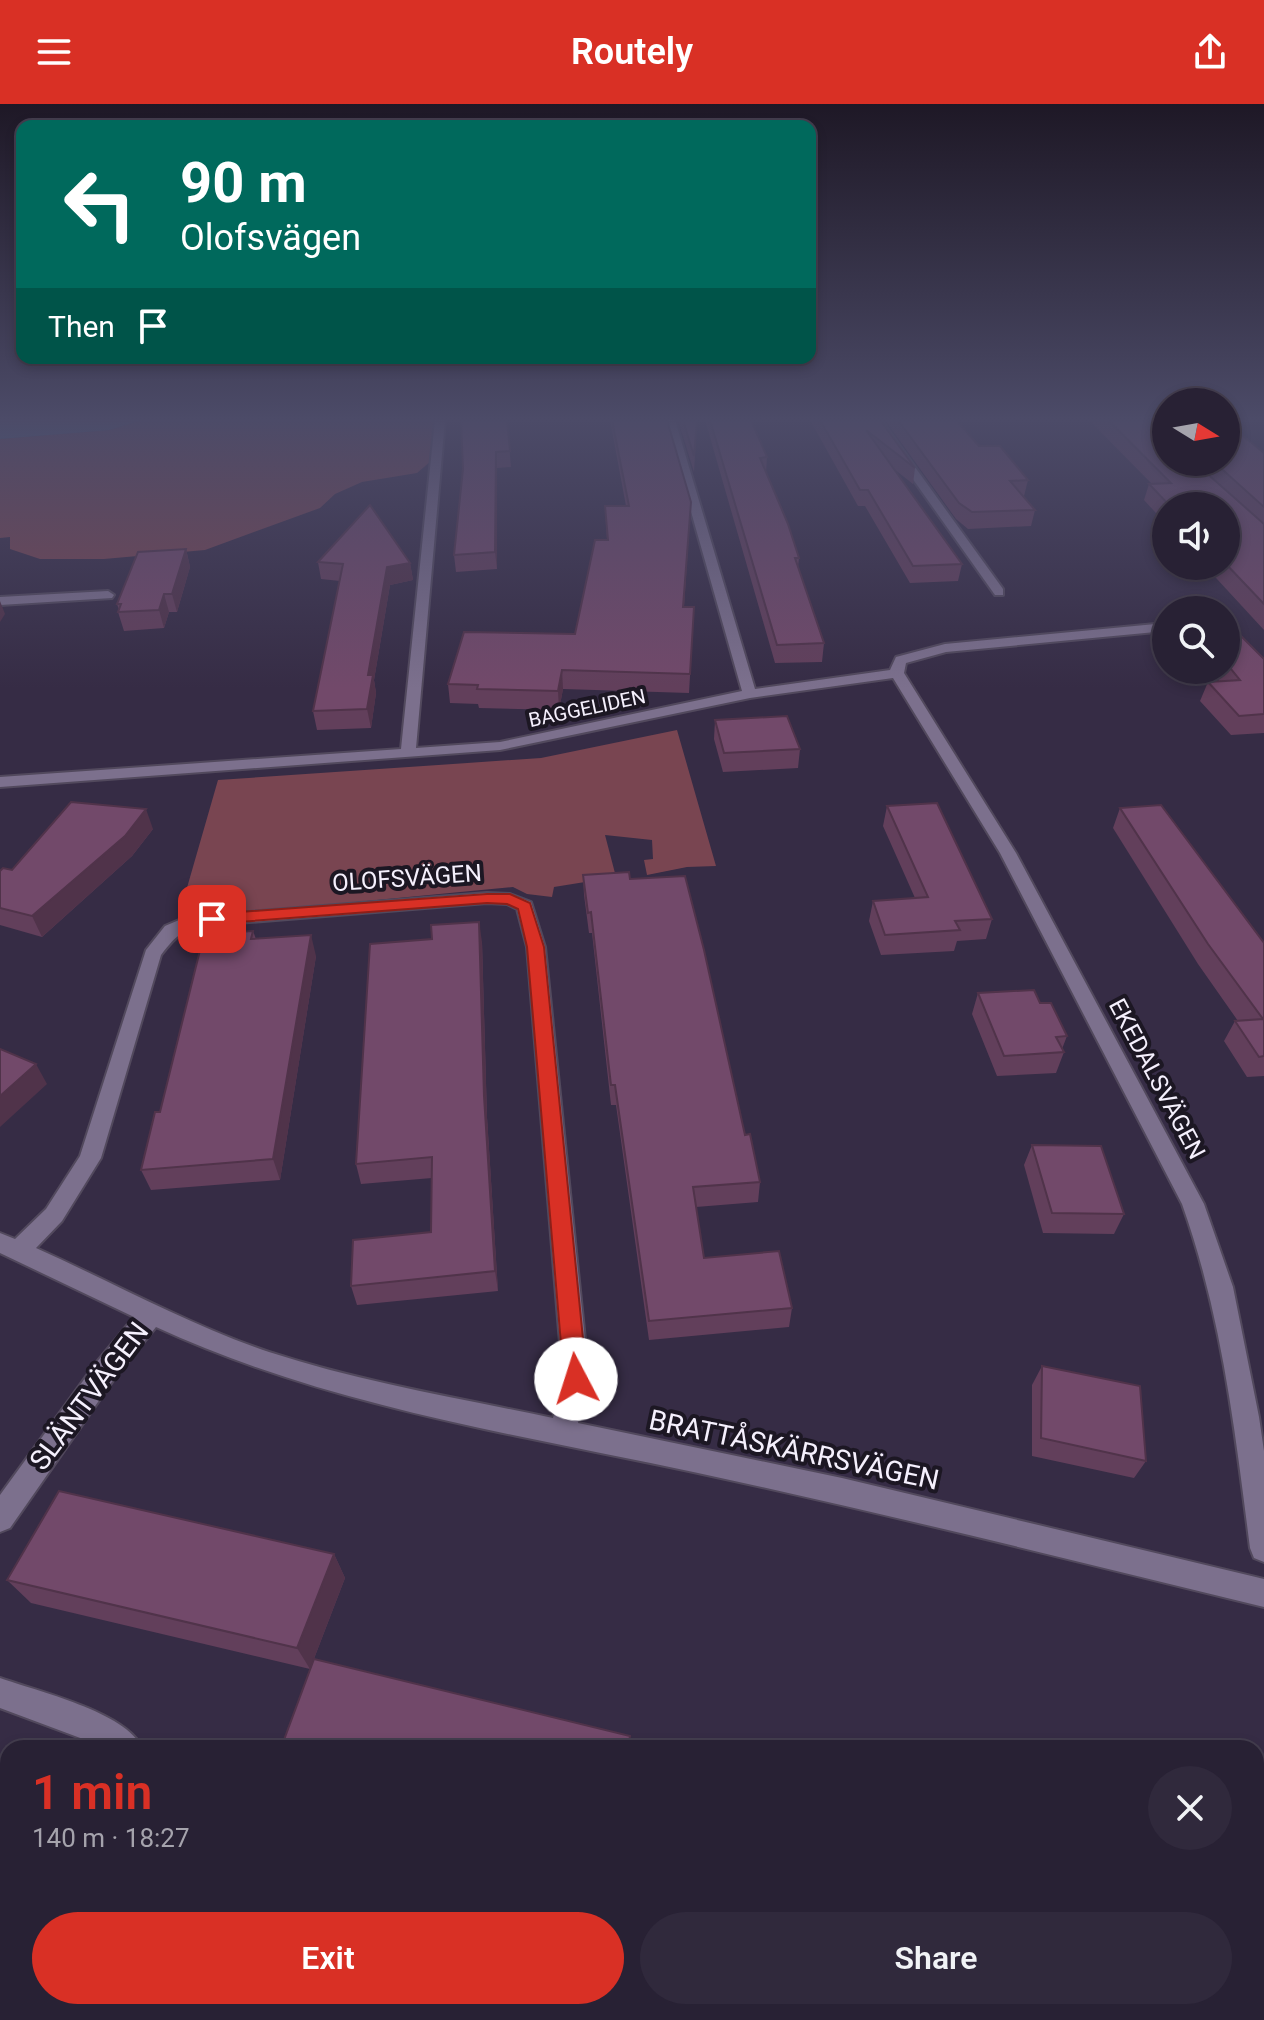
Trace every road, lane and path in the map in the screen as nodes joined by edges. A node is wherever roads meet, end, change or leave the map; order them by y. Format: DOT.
graph roads {
  1 [pos="431,509"];
  2 [pos="696,509"];
  3 [pos="940,509"];
  4 [pos="999,592"];
  5 [pos="108,595"];
  6 [pos="0,601"];
  7 [pos="1152,628"];
  8 [pos="897,673"];
  9 [pos="750,694"];
  10 [pos="408,751"];
  11 [pos="0,782"];
  12 [pos="10,1247"];
  13 [pos="151,1315"];
  14 [pos="562,1433"];
  15 [pos="0,1518"];
  16 [pos="1264,1548"];
  17 [pos="1264,1593"];
  18 [pos="0,1693"];
  19 [pos="115,1740"];
  1 -- 10 [label="street"];
  2 -- 9 [label="street"];
  3 -- 4 [label="street"];
  5 -- 6 [label="street"];
  7 -- 8 [label="street, BAGGELIDEN"];
  8 -- 9 [label="street, BAGGELIDEN"];
  8 -- 16 [label="street, EKEDALSVÄGEN"];
  9 -- 10 [label="street, BAGGELIDEN"];
  10 -- 11 [label="street, BAGGELIDEN"];
  12 -- 13 [label="street, BRATTÅSKÄRRSVÄGEN"];
  12 -- 14 [label="street, OLOFSVÄGEN"];
  13 -- 14 [label="street, BRATTÅSKÄRRSVÄGEN"];
  13 -- 15 [label="street, SLÄNTVÄGEN"];
  14 -- 17 [label="street, BRATTÅSKÄRRSVÄGEN"];
  18 -- 19 [label="street"];
}
